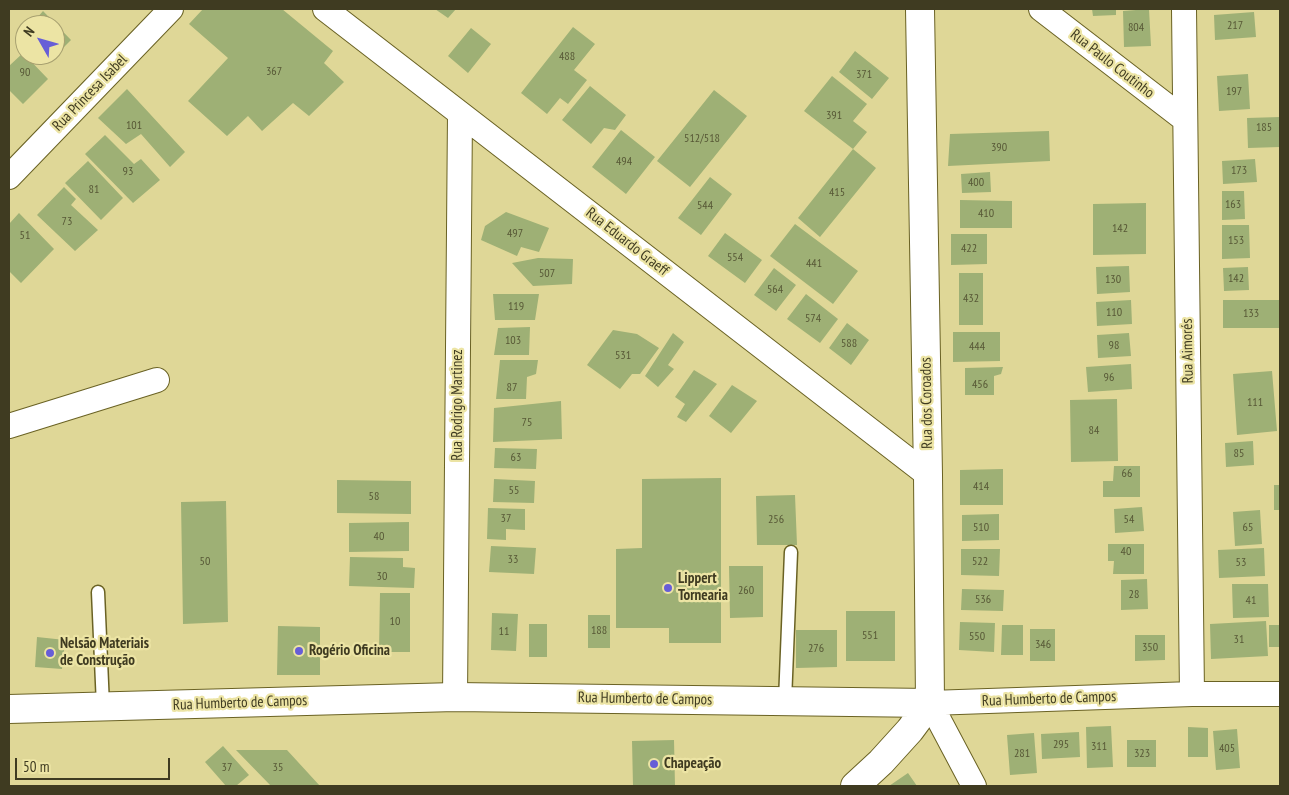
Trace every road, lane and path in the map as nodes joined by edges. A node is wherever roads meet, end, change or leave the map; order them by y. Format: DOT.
graph roads {
  1 [pos="171,9"];
  2 [pos="326,9"];
  3 [pos="920,9"];
  4 [pos="1040,9"];
  5 [pos="1184,9"];
  6 [pos="460,114"];
  7 [pos="1184,119"];
  8 [pos="9,177"];
  9 [pos="157,380"];
  10 [pos="9,426"];
  11 [pos="928,475"];
  12 [pos="791,552"];
  13 [pos="98,592"];
  14 [pos="1192,694"];
  15 [pos="1280,694"];
  16 [pos="455,697"];
  17 [pos="785,701"];
  18 [pos="930,703"];
  19 [pos="103,706"];
  20 [pos="9,709"];
  21 [pos="855,786"];
  22 [pos="974,786"];
  1 -- 8 [label="street, Rua Princesa Isabel"];
  2 -- 6 [label="street, Rua Eduardo Graeff"];
  3 -- 11 [label="street, Rua dos Coroados"];
  4 -- 7 [label="street, Rua Paulo Coutinho"];
  5 -- 7 [label="street, Rua Aimorés"];
  6 -- 11 [label="street, Rua Eduardo Graeff"];
  6 -- 16 [label="street, Rua Rodrigo Martinez"];
  7 -- 14 [label="street, Rua Aimorés"];
  9 -- 10 [label="street"];
  11 -- 18 [label="street, Rua dos Coroados"];
  12 -- 17 [label="lane"];
  13 -- 19 [label="lane"];
  14 -- 15 [label="street, Rua Humberto de Campos"];
  14 -- 18 [label="street, Rua Humberto de Campos"];
  16 -- 17 [label="street, Rua Humberto de Campos"];
  16 -- 19 [label="street, Rua Humberto de Campos"];
  17 -- 18 [label="street, Rua Humberto de Campos"];
  18 -- 21 [label="street"];
  18 -- 22 [label="street, Rua dos Coroados"];
  19 -- 20 [label="street, Rua Humberto de Campos"];
}
